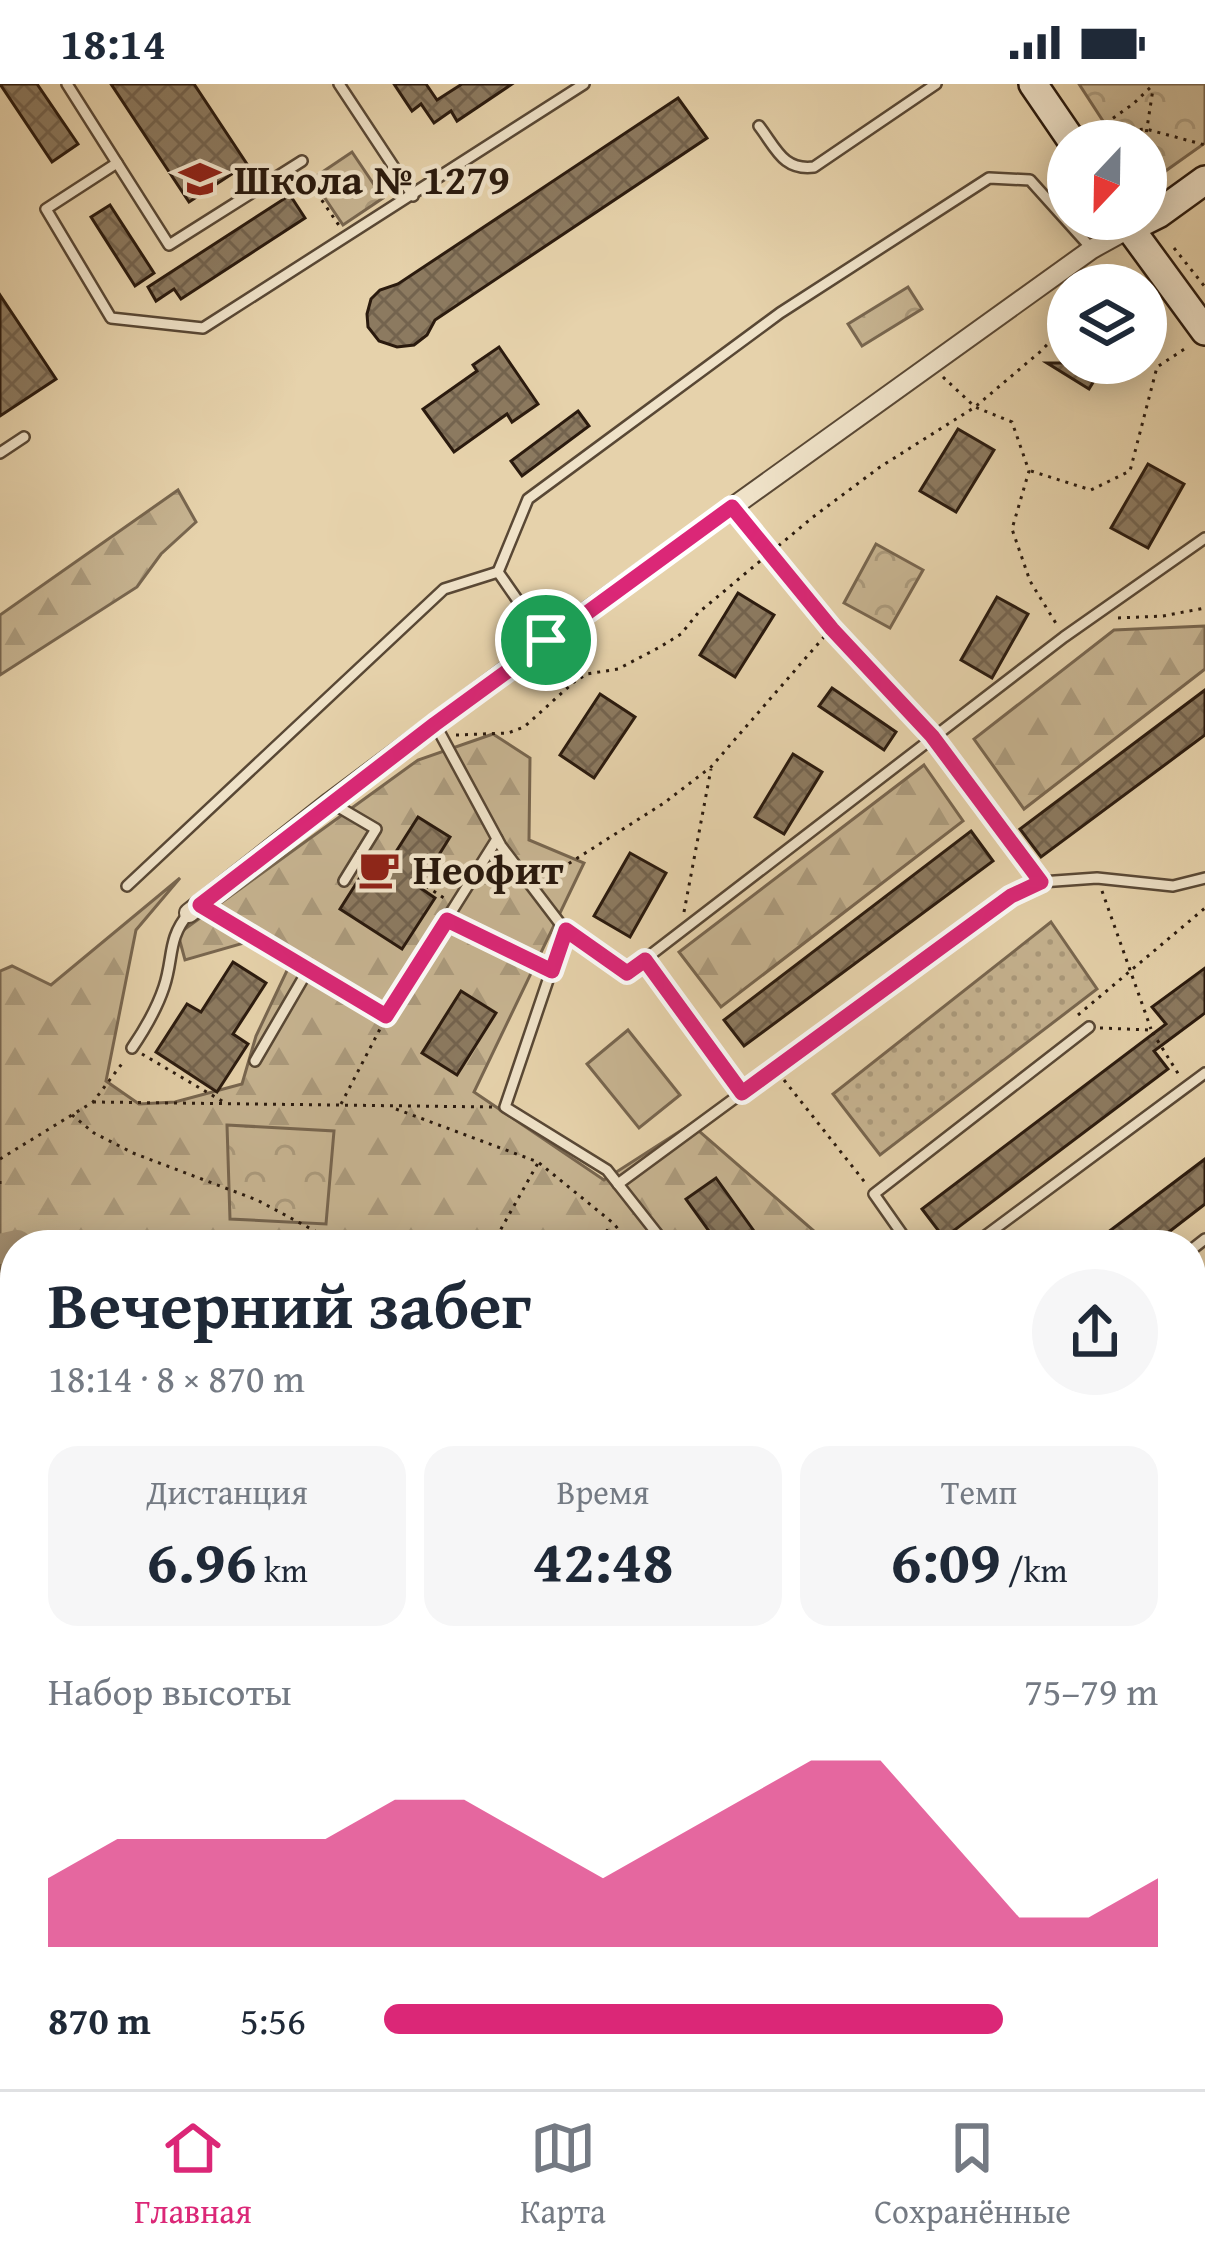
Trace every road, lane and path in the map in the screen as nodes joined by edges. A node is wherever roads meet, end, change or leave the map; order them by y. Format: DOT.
graph roads {
  1 [pos="68,84"];
  2 [pos="340,84"];
  3 [pos="584,84"];
  4 [pos="936,84"];
  5 [pos="1033,84"];
  6 [pos="1154,84"];
  7 [pos="564,89"];
  8 [pos="1058,120"];
  9 [pos="1111,120"];
  10 [pos="1148,120"];
  11 [pos="759,126"];
  12 [pos="1167,135"];
  13 [pos="1205,145"];
  14 [pos="302,160"];
  15 [pos="117,163"];
  16 [pos="1205,180"];
  17 [pos="270,182"];
  18 [pos="413,196"];
  19 [pos="1167,207"];
  20 [pos="347,237"];
  21 [pos="1104,240"];
  22 [pos="1136,240"];
  23 [pos="1168,240"];
  24 [pos="1092,249"];
  25 [pos="1205,287"];
  26 [pos="1196,340"];
  27 [pos="1047,345"];
  28 [pos="930,365"];
  29 [pos="975,407"];
  30 [pos="24,437"];
  31 [pos="0,453"];
  32 [pos="1029,471"];
  33 [pos="732,507"];
  34 [pos="1205,538"];
  35 [pos="770,553"];
  36 [pos="498,572"];
  37 [pos="1205,608"];
  38 [pos="1099,610"];
  39 [pos="832,629"];
  40 [pos="1064,637"];
  41 [pos="546,640"];
  42 [pos="439,731"];
  43 [pos="932,736"];
  44 [pos="711,767"];
  45 [pos="330,802"];
  46 [pos="497,839"];
  47 [pos="1097,878"];
  48 [pos="1205,878"];
  49 [pos="344,881"];
  50 [pos="1041,882"];
  51 [pos="127,886"];
  52 [pos="425,886"];
  53 [pos="532,887"];
  54 [pos="456,905"];
  55 [pos="1205,908"];
  56 [pos="195,909"];
  57 [pos="447,920"];
  58 [pos="566,930"];
  59 [pos="680,932"];
  60 [pos="645,960"];
  61 [pos="308,970"];
  62 [pos="552,971"];
  63 [pos="1131,971"];
  64 [pos="386,1016"];
  65 [pos="1088,1028"];
  66 [pos="1151,1030"];
  67 [pos="132,1048"];
  68 [pos="255,1061"];
  69 [pos="775,1069"];
  70 [pos="1205,1073"];
  71 [pos="1186,1087"];
  72 [pos="742,1093"];
  73 [pos="94,1102"];
  74 [pos="227,1104"];
  75 [pos="340,1106"];
  76 [pos="389,1106"];
  77 [pos="505,1108"];
  78 [pos="72,1115"];
  79 [pos="0,1159"];
  80 [pos="538,1162"];
  81 [pos="0,1180"];
  82 [pos="618,1184"];
  83 [pos="0,1190"];
  84 [pos="874,1193"];
  85 [pos="614,1223"];
  86 [pos="313,1230"];
  87 [pos="500,1230"];
  88 [pos="608,1230"];
  89 [pos="620,1230"];
  90 [pos="654,1230"];
  91 [pos="898,1230"];
  92 [pos="993,1230"];
  1 -- 15 [label="lane"];
  2 -- 18 [label="lane"];
  3 -- 7 [label="lane"];
  4 -- 11 [label="lane"];
  5 -- 8 [label="street"];
  6 -- 9 [label="path"];
  6 -- 10 [label="path"];
  7 -- 18 [label="lane"];
  12 -- 13 [label="path"];
  14 -- 17 [label="lane"];
  15 -- 17 [label="lane"];
  15 -- 20 [label="lane"];
  16 -- 19 [label="street"];
  17 -- 20 [label="path"];
  18 -- 20 [label="lane"];
  21 -- 24 [label="street"];
  22 -- 26 [label="street"];
  23 -- 25 [label="path"];
  24 -- 28 [label="street"];
  24 -- 36 [label="lane"];
  26 -- 32 [label="path"];
  27 -- 29 [label="path"];
  28 -- 29 [label="path"];
  28 -- 33 [label="street"];
  29 -- 32 [label="path"];
  29 -- 35 [label="path"];
  30 -- 31 [label="lane"];
  32 -- 40 [label="path"];
  33 -- 35 [label="path"];
  33 -- 41 [label="street"];
  34 -- 38 [label="lane"];
  35 -- 39 [label="path"];
  35 -- 42 [label="path"];
  36 -- 41 [label="lane"];
  36 -- 51 [label="lane"];
  37 -- 38 [label="path"];
  38 -- 40 [label="lane"];
  39 -- 43 [label="path"];
  39 -- 44 [label="path"];
  40 -- 43 [label="lane"];
  41 -- 42 [label="street"];
  42 -- 45 [label="street"];
  42 -- 46 [label="lane"];
  43 -- 50 [label="path"];
  43 -- 59 [label="lane"];
  44 -- 53 [label="path"];
  44 -- 59 [label="path"];
  45 -- 49 [label="lane"];
  45 -- 56 [label="street"];
  46 -- 53 [label="lane"];
  46 -- 54 [label="lane"];
  47 -- 48 [label="lane"];
  47 -- 50 [label="lane"];
  47 -- 63 [label="path"];
  50 -- 69 [label="lane"];
  52 -- 54 [label="path"];
  53 -- 58 [label="lane"];
  54 -- 57 [label="lane"];
  55 -- 63 [label="path"];
  56 -- 61 [label="lane"];
  56 -- 67 [label="lane"];
  57 -- 62 [label="path"];
  57 -- 64 [label="lane"];
  58 -- 60 [label="lane"];
  58 -- 62 [label="lane"];
  59 -- 60 [label="lane"];
  60 -- 72 [label="path"];
  61 -- 64 [label="path"];
  61 -- 68 [label="lane"];
  62 -- 77 [label="lane"];
  63 -- 65 [label="path"];
  63 -- 66 [label="path"];
  64 -- 75 [label="path"];
  65 -- 66 [label="path"];
  65 -- 84 [label="lane"];
  66 -- 71 [label="path"];
  67 -- 73 [label="path"];
  67 -- 74 [label="path"];
  69 -- 72 [label="lane"];
  69 -- 84 [label="path"];
  70 -- 71 [label="lane"];
  71 -- 92 [label="lane"];
  72 -- 82 [label="lane"];
  73 -- 74 [label="path"];
  73 -- 78 [label="path"];
  74 -- 75 [label="path"];
  75 -- 76 [label="path"];
  76 -- 77 [label="path"];
  76 -- 80 [label="path"];
  77 -- 82 [label="lane"];
  78 -- 79 [label="path"];
  78 -- 86 [label="path"];
  80 -- 85 [label="path"];
  80 -- 87 [label="path"];
  81 -- 83 [label="path"];
  82 -- 90 [label="lane"];
  84 -- 91 [label="lane"];
  85 -- 88 [label="path"];
  85 -- 89 [label="path"];
}
